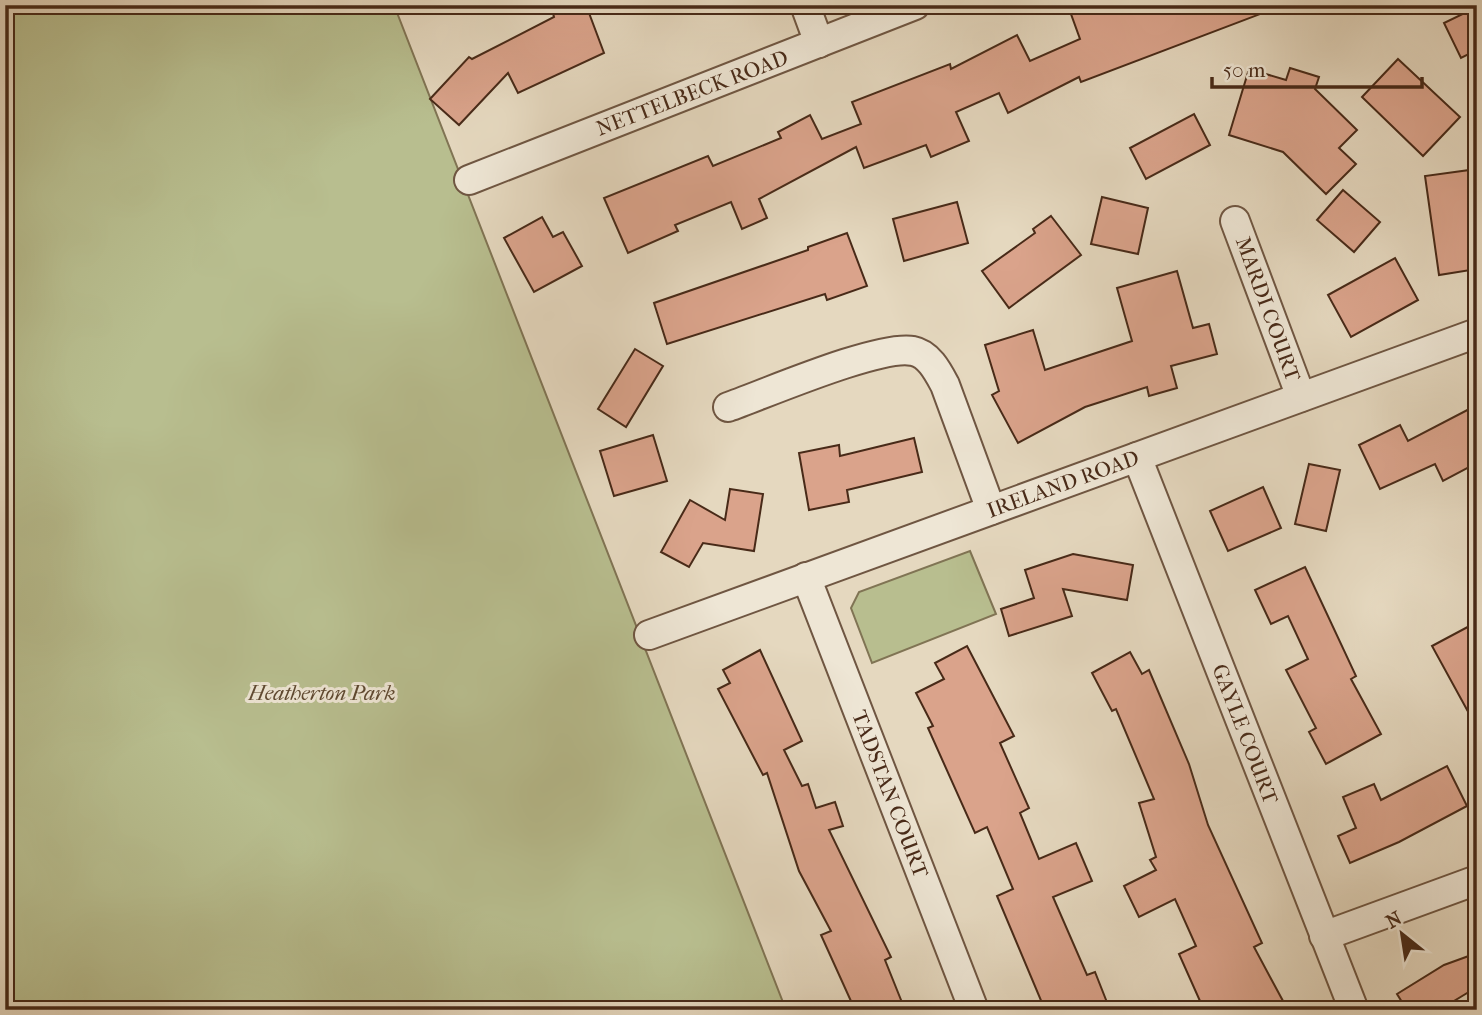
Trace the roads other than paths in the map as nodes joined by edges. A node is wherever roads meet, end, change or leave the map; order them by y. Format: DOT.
graph roads {
  1 [pos="805,5"];
  2 [pos="915,5"];
  3 [pos="819,43"];
  4 [pos="469,180"];
  5 [pos="1235,221"];
  6 [pos="1477,333"];
  7 [pos="1301,397"];
  8 [pos="727,407"];
  9 [pos="1137,457"];
  10 [pos="990,510"];
  11 [pos="806,577"];
  12 [pos="649,635"];
  13 [pos="1477,880"];
  14 [pos="1324,936"];
  15 [pos="974,1010"];
  16 [pos="1354,1010"];
  1 -- 3 [label="street"];
  2 -- 3 [label="street, NETTELBECK ROAD"];
  3 -- 4 [label="street, NETTELBECK ROAD"];
  5 -- 7 [label="street, MARDI COURT"];
  6 -- 7 [label="street, IRELAND ROAD"];
  7 -- 9 [label="street, IRELAND ROAD"];
  8 -- 10 [label="street"];
  9 -- 10 [label="street, IRELAND ROAD"];
  9 -- 14 [label="street, GAYLE COURT"];
  10 -- 11 [label="street, IRELAND ROAD"];
  11 -- 12 [label="street, IRELAND ROAD"];
  11 -- 15 [label="street, TADSTAN COURT"];
  13 -- 14 [label="street"];
  14 -- 16 [label="street, GAYLE COURT"];
}
